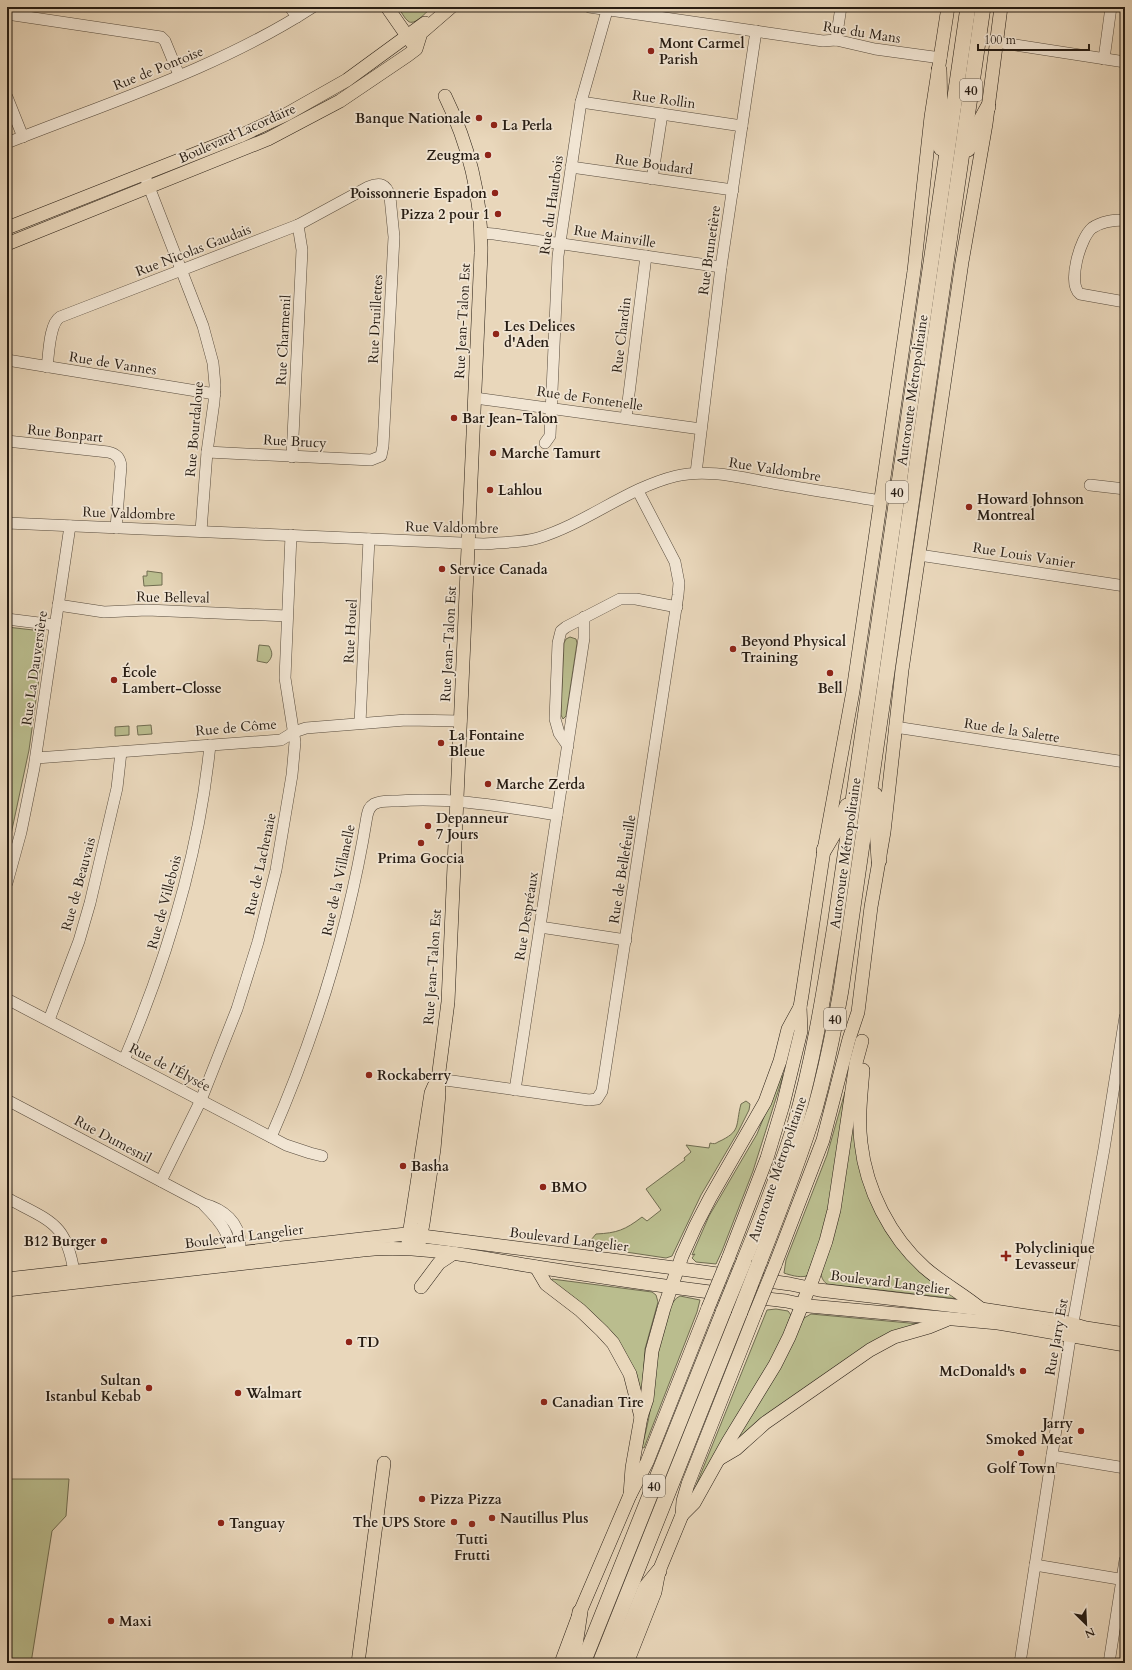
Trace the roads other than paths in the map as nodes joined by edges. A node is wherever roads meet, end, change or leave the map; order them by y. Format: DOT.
graph roads {
  1 [pos="290,7"];
  2 [pos="313,7"];
  3 [pos="387,7"];
  4 [pos="444,7"];
  5 [pos="451,7"];
  6 [pos="589,7"];
  7 [pos="841,7"];
  8 [pos="948,7"];
  9 [pos="968,7"];
  10 [pos="983,7"];
  11 [pos="1001,7"];
  12 [pos="1111,7"];
  13 [pos="608,9"];
  14 [pos="7,14"];
  15 [pos="297,17"];
  16 [pos="756,31"];
  17 [pos="407,37"];
  18 [pos="836,40"];
  19 [pos="996,42"];
  20 [pos="416,49"];
  21 [pos="1104,59"];
  22 [pos="1125,62"];
  23 [pos="940,64"];
  24 [pos="180,75"];
  25 [pos="445,96"];
  26 [pos="7,97"];
  27 [pos="581,102"];
  28 [pos="988,107"];
  29 [pos="662,114"];
  30 [pos="742,126"];
  31 [pos="23,137"];
  32 [pos="7,143"];
  33 [pos="571,167"];
  34 [pos="944,173"];
  35 [pos="144,174"];
  36 [pos="959,174"];
  37 [pos="652,179"];
  38 [pos="383,185"];
  39 [pos="149,188"];
  40 [pos="733,190"];
  41 [pos="1125,220"];
  42 [pos="298,225"];
  43 [pos="7,228"];
  44 [pos="481,233"];
  45 [pos="559,243"];
  46 [pos="7,244"];
  47 [pos="646,256"];
  48 [pos="722,267"];
  49 [pos="182,270"];
  50 [pos="1125,302"];
  51 [pos="7,360"];
  52 [pos="47,367"];
  53 [pos="215,394"];
  54 [pos="475,398"];
  55 [pos="551,409"];
  56 [pos="626,418"];
  57 [pos="701,430"];
  58 [pos="7,441"];
  59 [pos="545,443"];
  60 [pos="207,452"];
  61 [pos="292,456"];
  62 [pos="381,456"];
  63 [pos="696,473"];
  64 [pos="1090,485"];
  65 [pos="1125,489"];
  66 [pos="638,491"];
  67 [pos="880,501"];
  68 [pos="7,523"];
  69 [pos="70,526"];
  70 [pos="116,528"];
  71 [pos="201,531"];
  72 [pos="291,535"];
  73 [pos="369,539"];
  74 [pos="469,543"];
  75 [pos="919,555"];
  76 [pos="1125,586"];
  77 [pos="58,605"];
  78 [pos="677,607"];
  79 [pos="287,616"];
  80 [pos="584,617"];
  81 [pos="7,619"];
  82 [pos="55,625"];
  83 [pos="461,721"];
  84 [pos="360,723"];
  85 [pos="895,728"];
  86 [pos="294,732"];
  87 [pos="210,745"];
  88 [pos="568,746"];
  89 [pos="121,752"];
  90 [pos="36,758"];
  91 [pos="1125,762"];
  92 [pos="873,766"];
  93 [pos="854,789"];
  94 [pos="457,801"];
  95 [pos="557,815"];
  96 [pos="824,850"];
  97 [pos="879,860"];
  98 [pos="7,883"];
  99 [pos="540,927"];
  100 [pos="626,940"];
  101 [pos="7,999"];
  102 [pos="800,1007"];
  103 [pos="858,1012"];
  104 [pos="1125,1017"];
  105 [pos="49,1020"];
  106 [pos="862,1041"];
  107 [pos="124,1060"];
  108 [pos="438,1079"];
  109 [pos="515,1090"];
  110 [pos="7,1100"];
  111 [pos="201,1100"];
  112 [pos="271,1137"];
  113 [pos="322,1156"];
  114 [pos="161,1181"];
  115 [pos="7,1198"];
  116 [pos="414,1242"];
  117 [pos="454,1253"];
  118 [pos="238,1259"];
  119 [pos="536,1267"];
  120 [pos="678,1269"];
  121 [pos="74,1278"];
  122 [pos="7,1279"];
  123 [pos="672,1286"];
  124 [pos="421,1287"];
  125 [pos="808,1288"];
  126 [pos="7,1290"];
  127 [pos="802,1304"];
  128 [pos="981,1309"];
  129 [pos="947,1319"];
  130 [pos="1072,1329"];
  131 [pos="1125,1334"];
  132 [pos="1125,1345"];
  133 [pos="641,1417"];
  134 [pos="1052,1456"];
  135 [pos="719,1460"];
  136 [pos="384,1463"];
  137 [pos="1125,1468"];
  138 [pos="630,1495"];
  139 [pos="682,1515"];
  140 [pos="1125,1560"];
  141 [pos="1035,1565"];
  142 [pos="659,1571"];
  143 [pos="1123,1580"];
  144 [pos="580,1612"];
  145 [pos="358,1663"];
  146 [pos="561,1663"];
  147 [pos="570,1663"];
  148 [pos="583,1663"];
  149 [pos="600,1663"];
  150 [pos="615,1663"];
  151 [pos="627,1663"];
  152 [pos="1020,1663"];
  153 [pos="1109,1663"];
  1 -- 15 [label="street"];
  2 -- 15 [label="street, Rue de Pontoise"];
  3 -- 17 [label="main road"];
  4 -- 17 [label="main road, Boulevard Lacordaire"];
  5 -- 20 [label="main road"];
  6 -- 13 [label="street, Rue du Mans"];
  7 -- 18 [label="street"];
  8 -- 23 [label="main road"];
  9 -- 34 [label="highway, Autoroute Métropolitaine / 40"];
  10 -- 36 [label="highway, Autoroute Métropolitaine / 40"];
  11 -- 19 [label="main road"];
  12 -- 21 [label="street"];
  13 -- 16 [label="street, Rue du Mans"];
  13 -- 27 [label="street, Rue du Hautbois"];
  14 -- 24 [label="street"];
  15 -- 24 [label="street, Rue de Pontoise"];
  16 -- 18 [label="street, Rue du Mans"];
  16 -- 30 [label="street, Rue Brunetière"];
  17 -- 20 [label="main road"];
  17 -- 35 [label="main road, Boulevard Lacordaire"];
  18 -- 23 [label="street, Rue du Mans"];
  19 -- 21 [label="street"];
  19 -- 28 [label="main road"];
  20 -- 39 [label="main road, Boulevard Lacordaire"];
  21 -- 22 [label="street"];
  23 -- 34 [label="highway"];
  23 -- 67 [label="main road"];
  24 -- 31 [label="street, Rue de Pontoise"];
  25 -- 44 [label="main road, Rue Jean-Talon Est"];
  26 -- 31 [label="street"];
  27 -- 29 [label="street, Rue Rollin"];
  27 -- 33 [label="street, Rue du Hautbois"];
  28 -- 36 [label="highway"];
  28 -- 75 [label="main road"];
  29 -- 30 [label="street, Rue Rollin"];
  29 -- 37 [label="street"];
  30 -- 40 [label="street, Rue Brunetière"];
  31 -- 32 [label="street, Rue de Pontoise"];
  33 -- 37 [label="street, Rue Boudard"];
  33 -- 45 [label="street, Rue du Hautbois"];
  34 -- 93 [label="highway, Autoroute Métropolitaine / 40"];
  35 -- 39 [label="street, Rue Bourdaloue"];
  35 -- 43 [label="main road, Boulevard Lacordaire"];
  36 -- 92 [label="highway, Autoroute Métropolitaine / 40"];
  37 -- 40 [label="street, Rue Boudard"];
  38 -- 42 [label="street, Rue Nicolas Gaudais"];
  38 -- 62 [label="street, Rue Druillettes"];
  39 -- 46 [label="main road, Boulevard Lacordaire"];
  39 -- 49 [label="street, Rue Bourdaloue"];
  40 -- 48 [label="street, Rue Brunetière"];
  41 -- 50 [label="street"];
  42 -- 49 [label="street, Rue Nicolas Gaudais"];
  42 -- 61 [label="street, Rue Charmenil"];
  44 -- 45 [label="street, Rue Mainville"];
  44 -- 54 [label="main road, Rue Jean-Talon Est"];
  45 -- 47 [label="street, Rue Mainville"];
  45 -- 55 [label="street, Rue du Hautbois"];
  47 -- 48 [label="street, Rue Mainville"];
  47 -- 56 [label="street, Rue Chardin"];
  48 -- 57 [label="street, Rue Brunetière"];
  49 -- 52 [label="street, Rue Nicolas Gaudais"];
  49 -- 53 [label="street, Rue Bourdaloue"];
  51 -- 52 [label="street, Rue de Vannes"];
  52 -- 53 [label="street, Rue de Vannes"];
  53 -- 60 [label="street, Rue Bourdaloue"];
  54 -- 55 [label="street, Rue de Fontenelle"];
  54 -- 74 [label="main road, Rue Jean-Talon Est"];
  55 -- 56 [label="street, Rue de Fontenelle"];
  55 -- 59 [label="street, Rue du Hautbois"];
  56 -- 57 [label="street, Rue de Fontenelle"];
  57 -- 63 [label="street, Rue Brunetière"];
  58 -- 70 [label="street, Rue Bonpart"];
  60 -- 61 [label="street, Rue Brucy"];
  60 -- 71 [label="street, Rue Bourdaloue"];
  61 -- 62 [label="street, Rue Brucy"];
  63 -- 66 [label="street, Rue Valdombre"];
  63 -- 67 [label="street, Rue Valdombre"];
  64 -- 65 [label="street"];
  66 -- 74 [label="street, Rue Valdombre"];
  66 -- 78 [label="street, Rue de Bellefeuille"];
  67 -- 96 [label="main road"];
  68 -- 69 [label="street, Rue Valdombre"];
  69 -- 70 [label="street, Rue Valdombre"];
  69 -- 77 [label="street, Rue La Dauversière"];
  70 -- 71 [label="street, Rue Valdombre"];
  71 -- 72 [label="street, Rue Valdombre"];
  72 -- 73 [label="street, Rue Valdombre"];
  72 -- 79 [label="street, Rue de Lachenaie"];
  73 -- 74 [label="street, Rue Valdombre"];
  73 -- 84 [label="street, Rue Houel"];
  74 -- 83 [label="main road, Rue Jean-Talon Est"];
  75 -- 76 [label="street, Rue Louis Vanier"];
  75 -- 85 [label="main road"];
  77 -- 79 [label="street, Rue Belleval"];
  77 -- 82 [label="street, Rue La Dauversière"];
  78 -- 80 [label="street"];
  78 -- 100 [label="street, Rue de Bellefeuille"];
  79 -- 86 [label="street, Rue de Lachenaie"];
  80 -- 88 [label="street, Rue Despréaux"];
  80 -- 88 [label="street"];
  81 -- 82 [label="street"];
  82 -- 90 [label="street, Rue La Dauversière"];
  83 -- 84 [label="street, Rue de Côme"];
  83 -- 94 [label="main road, Rue Jean-Talon Est"];
  84 -- 86 [label="street, Rue de Côme"];
  85 -- 91 [label="street, Rue de la Salette"];
  85 -- 97 [label="main road"];
  86 -- 87 [label="street, Rue de Côme"];
  86 -- 111 [label="street, Rue de Lachenaie"];
  87 -- 89 [label="street, Rue de Côme"];
  87 -- 107 [label="street, Rue de Villebois"];
  88 -- 95 [label="street, Rue Despréaux"];
  89 -- 90 [label="street, Rue de Côme"];
  89 -- 105 [label="street, Rue de Beauvais"];
  90 -- 98 [label="street, Rue La Dauversière"];
  92 -- 97 [label="highway"];
  92 -- 149 [label="highway, Autoroute Métropolitaine / 40, bridge"];
  93 -- 96 [label="highway"];
  93 -- 148 [label="highway, Autoroute Métropolitaine / 40, bridge"];
  94 -- 95 [label="street, Rue de la Villanelle"];
  94 -- 108 [label="main road, Rue Jean-Talon Est"];
  94 -- 112 [label="street, Rue de la Villanelle"];
  95 -- 99 [label="street, Rue Despréaux"];
  96 -- 102 [label="main road"];
  97 -- 103 [label="main road"];
  99 -- 100 [label="street"];
  99 -- 109 [label="street, Rue Despréaux"];
  100 -- 109 [label="street, Rue de Bellefeuille"];
  101 -- 105 [label="street, Rue de l'Élysée"];
  102 -- 120 [label="main road"];
  102 -- 138 [label="main road, bridge"];
  103 -- 106 [label="main road"];
  103 -- 139 [label="main road, bridge"];
  104 -- 130 [label="street, Rue Jarry Est"];
  105 -- 107 [label="street, Rue de l'Élysée"];
  106 -- 125 [label="main road"];
  106 -- 128 [label="main road"];
  107 -- 111 [label="street, Rue de l'Élysée"];
  108 -- 109 [label="street, Rue de Bellefeuille"];
  108 -- 116 [label="main road, Rue Jean-Talon Est"];
  110 -- 114 [label="street, Rue Dumesnil"];
  111 -- 112 [label="street, Rue de l'Élysée"];
  111 -- 114 [label="street, Rue de Lachenaie"];
  112 -- 113 [label="street, Rue de l'Élysée"];
  114 -- 118 [label="street, Rue Dumesnil"];
  115 -- 121 [label="street"];
  116 -- 117 [label="main road, Boulevard Langelier"];
  116 -- 118 [label="main road, Boulevard Langelier"];
  116 -- 120 [label="main road, Boulevard Langelier"];
  117 -- 119 [label="main road, Boulevard Langelier"];
  117 -- 124 [label="main road"];
  118 -- 121 [label="main road, Boulevard Langelier"];
  119 -- 123 [label="main road, Boulevard Langelier"];
  119 -- 133 [label="main road"];
  120 -- 123 [label="main road"];
  120 -- 125 [label="main road, Boulevard Langelier"];
  121 -- 122 [label="main road, Boulevard Langelier"];
  121 -- 126 [label="main road, Boulevard Langelier"];
  123 -- 127 [label="main road, Boulevard Langelier"];
  123 -- 133 [label="main road"];
  125 -- 127 [label="main road"];
  125 -- 128 [label="main road, Boulevard Langelier"];
  127 -- 129 [label="main road, Boulevard Langelier"];
  127 -- 135 [label="main road"];
  128 -- 130 [label="main road, Boulevard Langelier"];
  129 -- 130 [label="main road, Boulevard Langelier"];
  129 -- 135 [label="main road"];
  130 -- 131 [label="main road, Boulevard Langelier"];
  130 -- 132 [label="main road, Boulevard Langelier"];
  130 -- 134 [label="street, Rue Jarry Est"];
  133 -- 138 [label="main road"];
  134 -- 137 [label="street"];
  134 -- 141 [label="street, Rue Jarry Est"];
  135 -- 139 [label="main road"];
  136 -- 145 [label="main road"];
  138 -- 144 [label="main road"];
  139 -- 142 [label="main road"];
  140 -- 143 [label="street"];
  141 -- 143 [label="street"];
  141 -- 152 [label="street, Rue Jarry Est"];
  142 -- 150 [label="highway"];
  142 -- 151 [label="main road"];
  143 -- 153 [label="street"];
  144 -- 146 [label="main road"];
  144 -- 147 [label="highway"];
}
